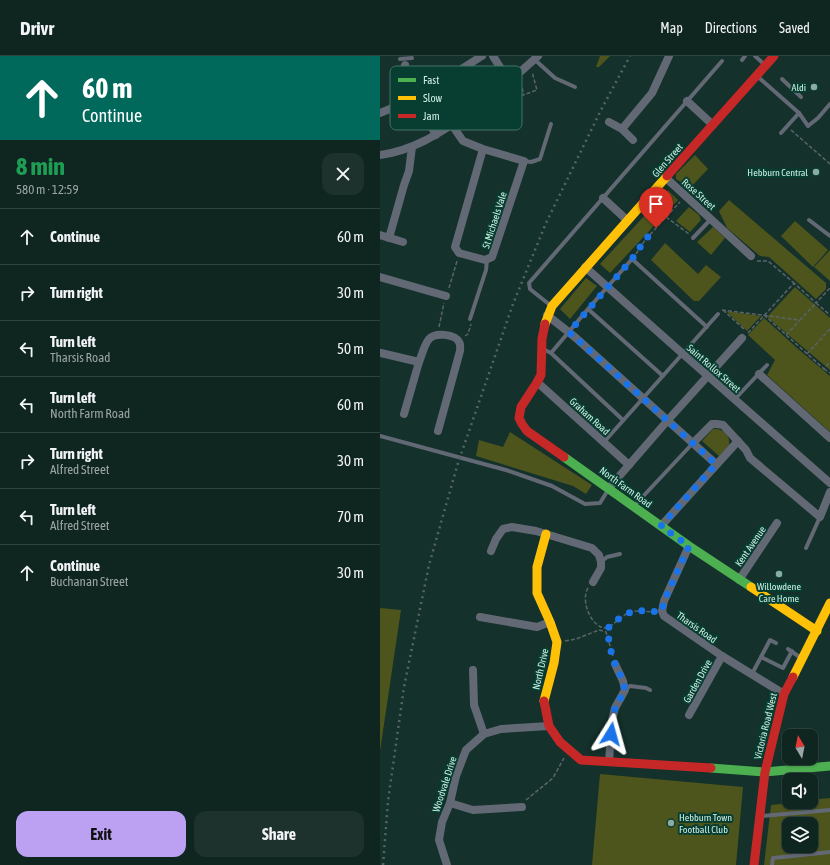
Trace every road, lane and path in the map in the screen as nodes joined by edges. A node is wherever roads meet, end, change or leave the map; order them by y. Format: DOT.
graph roads {
  1 [pos="482,56"];
  2 [pos="493,56"];
  3 [pos="669,56"];
  4 [pos="745,56"];
  5 [pos="755,56"];
  6 [pos="774,56"];
  7 [pos="412,58"];
  8 [pos="404,60"];
  9 [pos="534,60"];
  10 [pos="742,60"];
  11 [pos="722,61"];
  12 [pos="403,66"];
  13 [pos="466,66"];
  14 [pos="498,66"];
  15 [pos="765,66"];
  16 [pos="522,71"];
  17 [pos="757,75"];
  18 [pos="782,79"];
  19 [pos="575,87"];
  20 [pos="522,88"];
  21 [pos="524,95"];
  22 [pos="801,97"];
  23 [pos="686,101"];
  24 [pos="830,104"];
  25 [pos="390,109"];
  26 [pos="380,113"];
  27 [pos="799,113"];
  28 [pos="610,122"];
  29 [pos="551,124"];
  30 [pos="713,125"];
  31 [pos="787,126"];
  32 [pos="622,129"];
  33 [pos="433,130"];
  34 [pos="444,130"];
  35 [pos="455,130"];
  36 [pos="781,133"];
  37 [pos="436,135"];
  38 [pos="633,140"];
  39 [pos="412,147"];
  40 [pos="483,148"];
  41 [pos="380,154"];
  42 [pos="524,161"];
  43 [pos="830,164"];
  44 [pos="666,178"];
  45 [pos="686,196"];
  46 [pos="603,198"];
  47 [pos="666,217"];
  48 [pos="711,219"];
  49 [pos="809,220"];
  50 [pos="628,221"];
  51 [pos="380,235"];
  52 [pos="830,236"];
  53 [pos="389,238"];
  54 [pos="693,238"];
  55 [pos="403,242"];
  56 [pos="751,256"];
  57 [pos="488,259"];
  58 [pos="632,259"];
  59 [pos="585,267"];
  60 [pos="380,277"];
  61 [pos="794,283"];
  62 [pos="607,287"];
  63 [pos="830,288"];
  64 [pos="446,296"];
  65 [pos="816,303"];
  66 [pos="552,306"];
  67 [pos="588,309"];
  68 [pos="723,310"];
  69 [pos="718,314"];
  70 [pos="547,315"];
  71 [pos="764,315"];
  72 [pos="830,315"];
  73 [pos="470,319"];
  74 [pos="800,320"];
  75 [pos="706,326"];
  76 [pos="830,329"];
  77 [pos="569,332"];
  78 [pos="786,335"];
  79 [pos="742,338"];
  80 [pos="459,341"];
  81 [pos="542,349"];
  82 [pos="551,353"];
  83 [pos="380,354"];
  84 [pos="682,354"];
  85 [pos="807,354"];
  86 [pos="419,362"];
  87 [pos="830,362"];
  88 [pos="767,365"];
  89 [pos="824,369"];
  90 [pos="830,373"];
  91 [pos="759,374"];
  92 [pos="663,376"];
  93 [pos="708,376"];
  94 [pos="538,382"];
  95 [pos="643,398"];
  96 [pos="734,400"];
  97 [pos="404,414"];
  98 [pos="623,420"];
  99 [pos="668,420"];
  100 [pos="438,431"];
  101 [pos="380,436"];
  102 [pos="830,438"];
  103 [pos="738,441"];
  104 [pos="604,442"];
  105 [pos="693,443"];
  106 [pos="716,464"];
  107 [pos="629,465"];
  108 [pos="830,483"];
  109 [pos="609,488"];
  110 [pos="830,492"];
  111 [pos="634,506"];
  112 [pos="820,517"];
  113 [pos="777,523"];
  114 [pos="661,526"];
  115 [pos="546,534"];
  116 [pos="689,546"];
  117 [pos="806,548"];
  118 [pos="491,552"];
  119 [pos="620,554"];
  120 [pos="601,562"];
  121 [pos="739,580"];
  122 [pos="593,582"];
  123 [pos="830,604"];
  124 [pos="662,611"];
  125 [pos="480,617"];
  126 [pos="550,622"];
  127 [pos="601,627"];
  128 [pos="608,628"];
  129 [pos="599,630"];
  130 [pos="817,631"];
  131 [pos="606,632"];
  132 [pos="557,642"];
  133 [pos="776,643"];
  134 [pos="722,656"];
  135 [pos="761,656"];
  136 [pos="802,659"];
  137 [pos="615,664"];
  138 [pos="473,670"];
  139 [pos="752,675"];
  140 [pos="625,690"];
  141 [pos="650,690"];
  142 [pos="784,694"];
  143 [pos="689,715"];
  144 [pos="549,726"];
  145 [pos="484,734"];
  146 [pos="568,749"];
  147 [pos="609,762"];
  148 [pos="830,766"];
  149 [pos="765,772"];
  150 [pos="450,803"];
  151 [pos="519,808"];
  152 [pos="830,810"];
  153 [pos="759,817"];
  154 [pos="830,852"];
  155 [pos="447,865"];
  156 [pos="754,865"];
  157 [pos="772,865"];
  1 -- 13 [label="street"];
  2 -- 14 [label="street"];
  3 -- 32 [label="street"];
  4 -- 10 [label="lane"];
  5 -- 15 [label="lane"];
  6 -- 15 [label="street, Glen Street"];
  7 -- 8 [label="lane"];
  8 -- 12 [label="street"];
  9 -- 16 [label="street"];
  9 -- 19 [label="lane"];
  9 -- 21 [label="path"];
  11 -- 23 [label="lane"];
  15 -- 17 [label="street, Glen Street"];
  17 -- 27 [label="lane"];
  17 -- 30 [label="street, Glen Street"];
  18 -- 22 [label="lane"];
  20 -- 21 [label="path"];
  23 -- 30 [label="street"];
  23 -- 46 [label="lane"];
  24 -- 27 [label="lane"];
  25 -- 26 [label="street"];
  27 -- 31 [label="lane"];
  28 -- 32 [label="street"];
  29 -- 42 [label="lane"];
  30 -- 44 [label="street, Glen Street"];
  31 -- 36 [label="lane"];
  31 -- 43 [label="path"];
  32 -- 38 [label="street"];
  33 -- 37 [label="street"];
  34 -- 37 [label="street"];
  35 -- 40 [label="street"];
  37 -- 39 [label="street"];
  39 -- 41 [label="street"];
  39 -- 53 [label="street"];
  40 -- 42 [label="street"];
  40 -- 57 [label="street, St Michaels Vale"];
  42 -- 57 [label="street, St Michaels Vale"];
  44 -- 45 [label="street, Rose Street"];
  44 -- 50 [label="street, Glen Street"];
  45 -- 47 [label="path"];
  45 -- 48 [label="street, Rose Street"];
  46 -- 50 [label="street"];
  46 -- 66 [label="lane"];
  47 -- 54 [label="path"];
  47 -- 58 [label="path"];
  48 -- 54 [label="lane"];
  48 -- 56 [label="street, Rose Street"];
  49 -- 52 [label="lane"];
  50 -- 59 [label="street, Glen Street"];
  51 -- 53 [label="street"];
  53 -- 55 [label="street"];
  56 -- 61 [label="path"];
  57 -- 73 [label="lane"];
  58 -- 62 [label="lane"];
  58 -- 75 [label="lane"];
  59 -- 62 [label="street, Saint Rollox Street"];
  59 -- 66 [label="street, Glen Street"];
  60 -- 64 [label="street"];
  61 -- 65 [label="path"];
  61 -- 71 [label="path"];
  62 -- 67 [label="lane"];
  62 -- 84 [label="street, Saint Rollox Street"];
  63 -- 65 [label="path"];
  65 -- 72 [label="path"];
  65 -- 74 [label="path"];
  66 -- 70 [label="street, Glen Street"];
  67 -- 77 [label="lane"];
  67 -- 92 [label="lane"];
  68 -- 69 [label="path"];
  68 -- 71 [label="path"];
  68 -- 71 [label="path"];
  69 -- 75 [label="lane"];
  70 -- 77 [label="street"];
  70 -- 81 [label="street, North Farm Road"];
  71 -- 74 [label="path"];
  71 -- 78 [label="path"];
  73 -- 80 [label="path"];
  74 -- 78 [label="path"];
  75 -- 84 [label="lane"];
  76 -- 85 [label="path"];
  77 -- 82 [label="lane"];
  77 -- 95 [label="street"];
  78 -- 85 [label="path"];
  79 -- 93 [label="street"];
  80 -- 86 [label="street"];
  80 -- 100 [label="street"];
  81 -- 82 [label="lane"];
  81 -- 94 [label="street, North Farm Road"];
  82 -- 98 [label="lane"];
  83 -- 86 [label="street"];
  84 -- 92 [label="lane"];
  84 -- 93 [label="street, Saint Rollox Street"];
  85 -- 89 [label="path"];
  86 -- 97 [label="street"];
  87 -- 89 [label="path"];
  88 -- 91 [label="lane"];
  89 -- 90 [label="path"];
  91 -- 96 [label="lane"];
  91 -- 102 [label="street"];
  92 -- 95 [label="lane"];
  93 -- 96 [label="street, Saint Rollox Street"];
  93 -- 99 [label="street"];
  94 -- 104 [label="street, Graham Road"];
  94 -- 109 [label="street, North Farm Road"];
  95 -- 98 [label="lane"];
  95 -- 99 [label="street"];
  96 -- 108 [label="street, Saint Rollox Street"];
  98 -- 104 [label="lane"];
  99 -- 105 [label="street"];
  99 -- 107 [label="street"];
  101 -- 109 [label="lane"];
  103 -- 105 [label="street"];
  103 -- 106 [label="street"];
  103 -- 112 [label="street"];
  104 -- 107 [label="street, Graham Road"];
  105 -- 106 [label="street"];
  105 -- 111 [label="lane"];
  106 -- 114 [label="street"];
  107 -- 109 [label="street"];
  109 -- 111 [label="street, North Farm Road"];
  110 -- 112 [label="street"];
  111 -- 114 [label="street, North Farm Road"];
  112 -- 117 [label="lane"];
  113 -- 121 [label="street, Kent Avenue"];
  114 -- 116 [label="street, North Farm Road"];
  115 -- 118 [label="street"];
  115 -- 120 [label="street"];
  115 -- 126 [label="street, North Drive"];
  116 -- 121 [label="street, North Farm Road"];
  116 -- 124 [label="street, Tharsis Road"];
  119 -- 120 [label="lane"];
  120 -- 122 [label="street"];
  121 -- 130 [label="street, North Farm Road"];
  122 -- 127 [label="path"];
  123 -- 130 [label="street, Victoria Road West"];
  124 -- 128 [label="path"];
  124 -- 134 [label="street, Tharsis Road"];
  125 -- 126 [label="street"];
  126 -- 132 [label="street, North Drive"];
  127 -- 128 [label="path"];
  127 -- 129 [label="path"];
  128 -- 131 [label="path"];
  129 -- 131 [label="path"];
  129 -- 132 [label="path"];
  130 -- 136 [label="street, Victoria Road West"];
  131 -- 137 [label="path"];
  132 -- 144 [label="street, North Drive"];
  133 -- 135 [label="lane"];
  134 -- 139 [label="street, Tharsis Road"];
  134 -- 143 [label="street, Garden Drive"];
  135 -- 136 [label="lane"];
  135 -- 139 [label="lane"];
  136 -- 142 [label="street, Victoria Road West"];
  137 -- 140 [label="street"];
  138 -- 145 [label="street"];
  139 -- 142 [label="street, Tharsis Road"];
  140 -- 141 [label="lane"];
  140 -- 147 [label="street"];
  142 -- 149 [label="street, Victoria Road West"];
  144 -- 145 [label="street, Woodvale Drive"];
  144 -- 146 [label="street, North Drive"];
  145 -- 150 [label="street, Woodvale Drive"];
  146 -- 147 [label="street, North Drive"];
  146 -- 151 [label="path"];
  147 -- 149 [label="street, North Drive"];
  148 -- 149 [label="street, North Drive"];
  149 -- 153 [label="street, Victoria Road West"];
  150 -- 151 [label="street"];
  150 -- 155 [label="street, Woodvale Drive"];
  152 -- 153 [label="lane"];
  153 -- 156 [label="street, Victoria Road West"];
  154 -- 157 [label="lane"];
}
